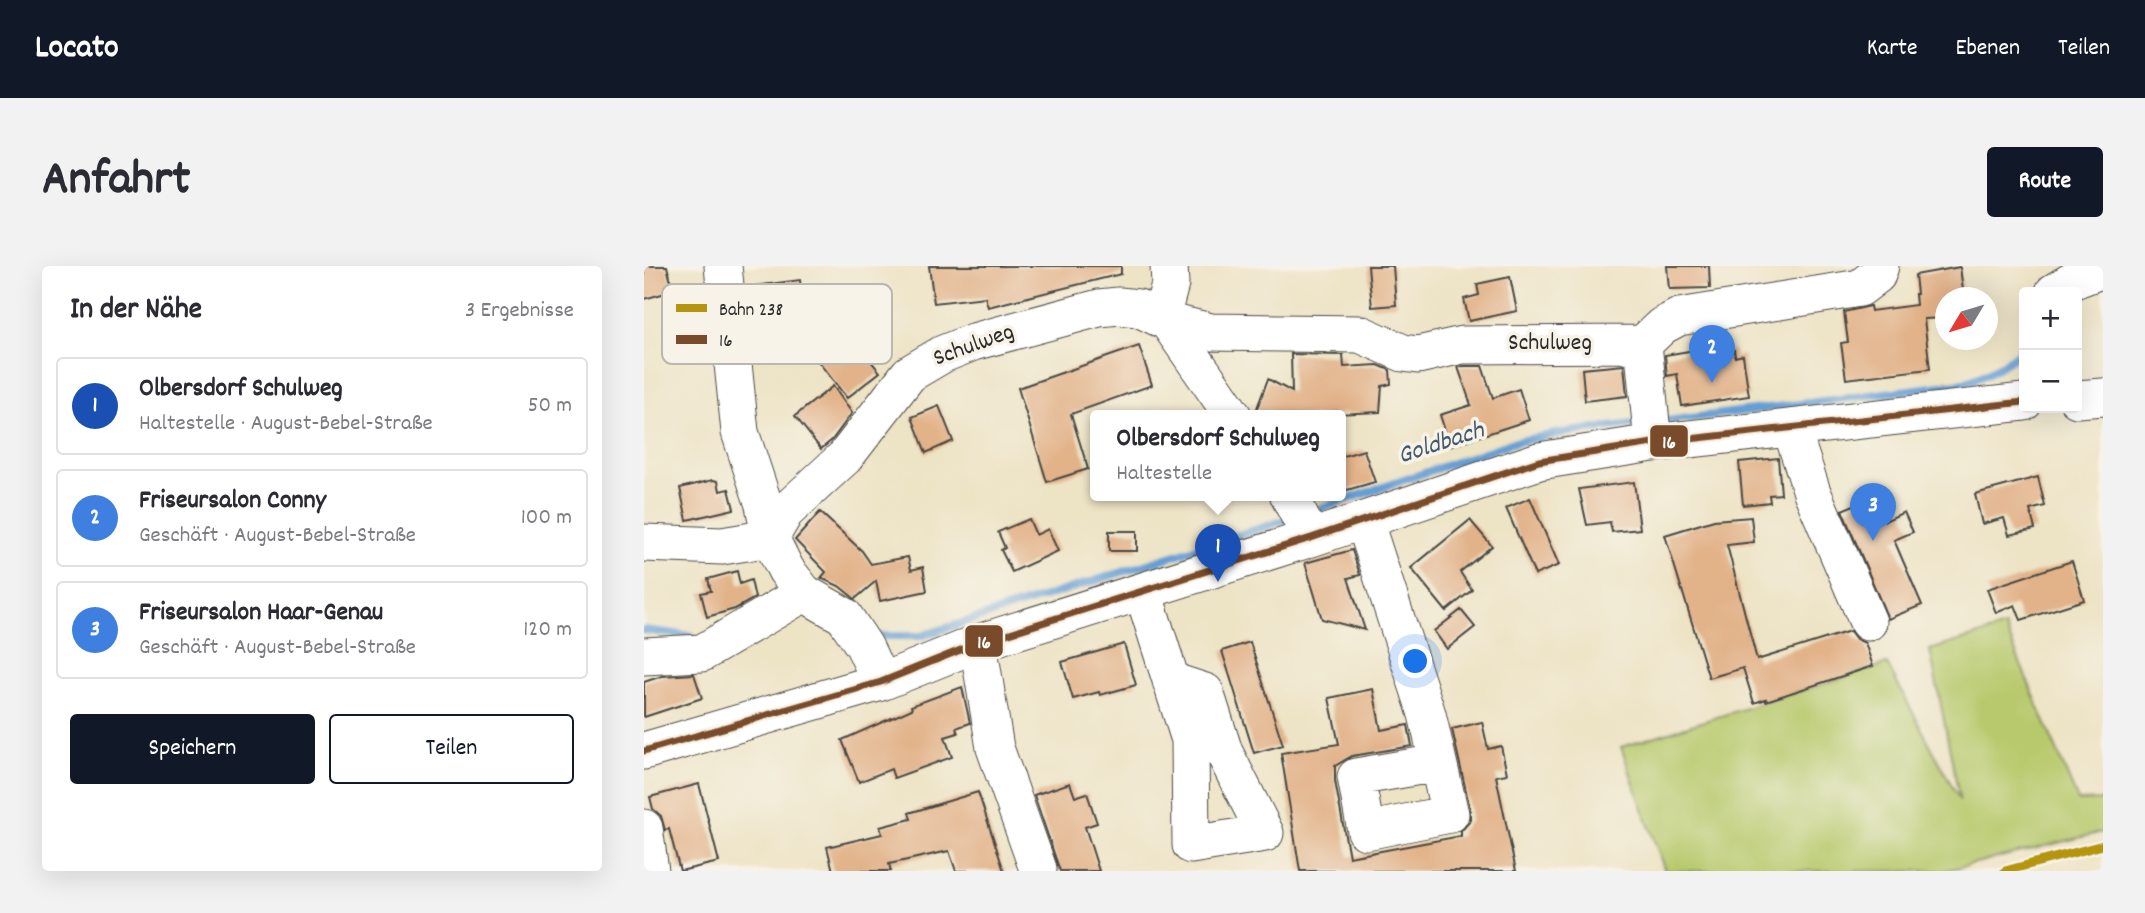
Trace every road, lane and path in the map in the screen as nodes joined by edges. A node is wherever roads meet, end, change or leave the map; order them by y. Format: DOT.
graph roads {
  1 [pos="723,266"];
  2 [pos="1169,266"];
  3 [pos="1880,266"];
  4 [pos="2103,270"];
  5 [pos="725,284"];
  6 [pos="2062,287"];
  7 [pos="1165,320"];
  8 [pos="1643,344"];
  9 [pos="733,364"];
  10 [pos="2103,397"];
  11 [pos="2082,398"];
  12 [pos="2019,403"];
  13 [pos="1229,410"];
  14 [pos="1652,428"];
  15 [pos="1791,428"];
  16 [pos="1292,501"];
  17 [pos="1364,520"];
  18 [pos="770,538"];
  19 [pos="1311,538"];
  20 [pos="644,543"];
  21 [pos="1143,592"];
  22 [pos="804,593"];
  23 [pos="1868,622"];
  24 [pos="978,643"];
  25 [pos="644,656"];
  26 [pos="1171,681"];
  27 [pos="881,682"];
  28 [pos="644,751"];
  29 [pos="1438,763"];
  30 [pos="644,828"];
  31 [pos="1038,869"];
  32 [pos="650,871"];
  1 -- 5 [label="street"];
  2 -- 7 [label="street"];
  3 -- 8 [label="street"];
  4 -- 6 [label="street"];
  7 -- 8 [label="street, Schulweg"];
  7 -- 13 [label="street"];
  7 -- 18 [label="street, Schulweg"];
  8 -- 14 [label="street"];
  9 -- 18 [label="street"];
  10 -- 11 [label="street"];
  12 -- 15 [label="street"];
  14 -- 15 [label="street"];
  14 -- 17 [label="street"];
  15 -- 23 [label="street"];
  16 -- 19 [label="street"];
  17 -- 19 [label="street"];
  17 -- 29 [label="street"];
  18 -- 20 [label="street"];
  18 -- 22 [label="street"];
  19 -- 21 [label="street"];
  21 -- 24 [label="street"];
  21 -- 26 [label="street"];
  22 -- 25 [label="street"];
  22 -- 27 [label="street"];
  24 -- 27 [label="street"];
  24 -- 31 [label="street"];
  27 -- 28 [label="street"];
  30 -- 32 [label="street"];
}
